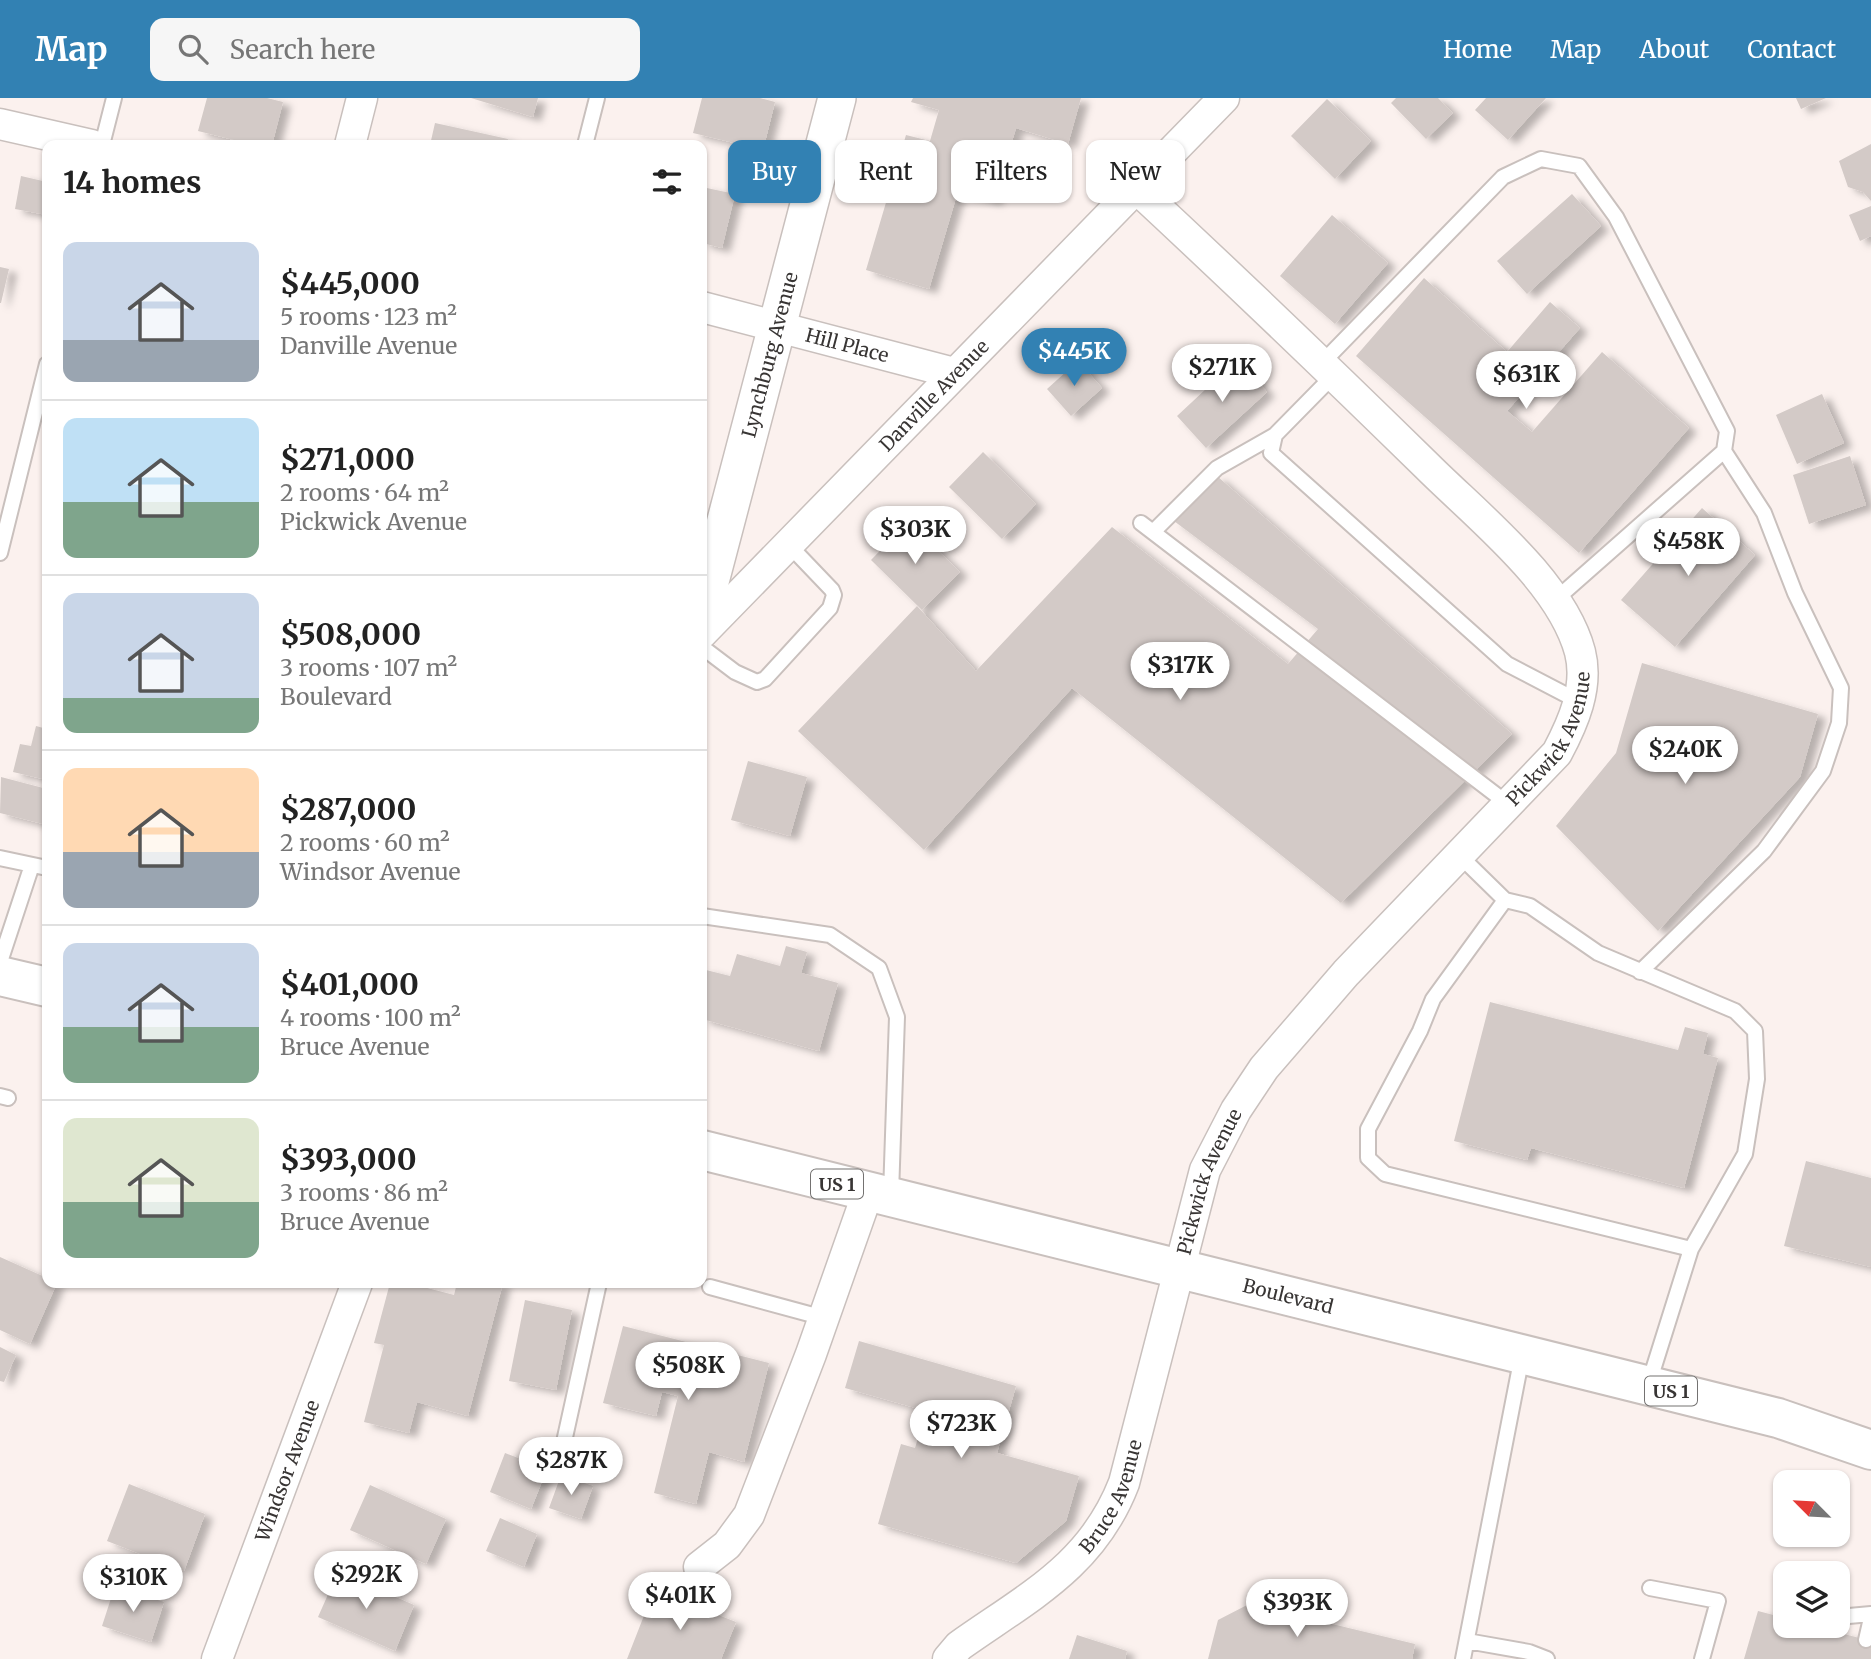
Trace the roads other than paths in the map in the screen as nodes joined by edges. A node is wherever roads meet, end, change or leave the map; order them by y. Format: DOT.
graph roads {
  1 [pos="114,98"];
  2 [pos="362,98"];
  3 [pos="597,98"];
  4 [pos="837,98"];
  5 [pos="1224,98"];
  6 [pos="0,124"];
  7 [pos="70,140"];
  8 [pos="103,140"];
  9 [pos="351,140"];
  10 [pos="586,140"];
  11 [pos="1183,140"];
  12 [pos="1121,203"];
  13 [pos="1152,203"];
  14 [pos="707,308"];
  15 [pos="777,327"];
  16 [pos="1328,369"];
  17 [pos="954,373"];
  18 [pos="42,384"];
  19 [pos="1275,436"];
  20 [pos="1724,451"];
  21 [pos="1141,523"];
  22 [pos="1154,531"];
  23 [pos="788,544"];
  24 [pos="0,553"];
  25 [pos="707,593"];
  26 [pos="1554,602"];
  27 [pos="707,628"];
  28 [pos="707,650"];
  29 [pos="1578,701"];
  30 [pos="1508,804"];
  31 [pos="1459,855"];
  32 [pos="0,858"];
  33 [pos="32,864"];
  34 [pos="42,867"];
  35 [pos="1505,900"];
  36 [pos="707,917"];
  37 [pos="0,962"];
  38 [pos="1640,972"];
  39 [pos="0,976"];
  40 [pos="42,986"];
  41 [pos="707,1151"];
  42 [pos="879,1195"];
  43 [pos="1690,1249"];
  44 [pos="1181,1269"];
  45 [pos="710,1287"];
  46 [pos="355,1288"];
  47 [pos="598,1288"];
  48 [pos="824,1318"];
  49 [pos="1522,1354"];
  50 [pos="1648,1385"];
  51 [pos="1871,1450"];
  52 [pos="560,1460"];
  53 [pos="699,1567"];
  54 [pos="1650,1588"];
  55 [pos="1871,1616"];
  56 [pos="1850,1617"];
  57 [pos="1866,1640"];
  58 [pos="1466,1641"];
  59 [pos="217,1659"];
  60 [pos="948,1659"];
  61 [pos="1463,1659"];
  62 [pos="1546,1659"];
  63 [pos="1702,1659"];
  1 -- 8 [label="lane"];
  2 -- 9 [label="street"];
  3 -- 10 [label="lane"];
  4 -- 15 [label="street, Lynchburg Avenue"];
  5 -- 11 [label="street, Danville Avenue"];
  6 -- 7 [label="street"];
  12 -- 17 [label="street, Danville Avenue"];
  13 -- 16 [label="street, Pickwick Avenue"];
  14 -- 15 [label="street, Hill Place"];
  15 -- 17 [label="street, Hill Place"];
  15 -- 25 [label="street, Lynchburg Avenue"];
  16 -- 19 [label="lane"];
  16 -- 20 [label="lane"];
  16 -- 26 [label="street, Pickwick Avenue"];
  17 -- 23 [label="street, Danville Avenue"];
  18 -- 24 [label="lane"];
  19 -- 22 [label="lane"];
  19 -- 29 [label="lane"];
  20 -- 26 [label="lane"];
  20 -- 38 [label="lane"];
  21 -- 22 [label="lane"];
  22 -- 30 [label="lane"];
  23 -- 27 [label="street, Danville Avenue"];
  23 -- 28 [label="lane"];
  26 -- 29 [label="street, Pickwick Avenue"];
  29 -- 30 [label="street, Pickwick Avenue"];
  30 -- 31 [label="street, Pickwick Avenue"];
  31 -- 35 [label="lane"];
  31 -- 44 [label="street, Pickwick Avenue"];
  32 -- 33 [label="lane"];
  33 -- 34 [label="lane"];
  33 -- 37 [label="lane"];
  35 -- 38 [label="lane"];
  35 -- 43 [label="lane"];
  36 -- 42 [label="lane"];
  38 -- 43 [label="lane"];
  39 -- 40 [label="main road"];
  41 -- 42 [label="main road, Boulevard / US 1"];
  42 -- 44 [label="main road, Boulevard / US 1"];
  42 -- 48 [label="street"];
  43 -- 50 [label="lane"];
  44 -- 49 [label="main road, Boulevard / US 1"];
  44 -- 60 [label="street, Bruce Avenue"];
  45 -- 48 [label="lane"];
  46 -- 59 [label="street, Windsor Avenue"];
  47 -- 52 [label="lane"];
  48 -- 53 [label="street"];
  49 -- 50 [label="main road, Boulevard / US 1"];
  49 -- 58 [label="lane"];
  50 -- 51 [label="main road, Boulevard / US 1"];
  54 -- 63 [label="lane"];
  55 -- 56 [label="lane"];
  55 -- 57 [label="lane"];
  58 -- 61 [label="lane"];
  58 -- 62 [label="lane"];
}
